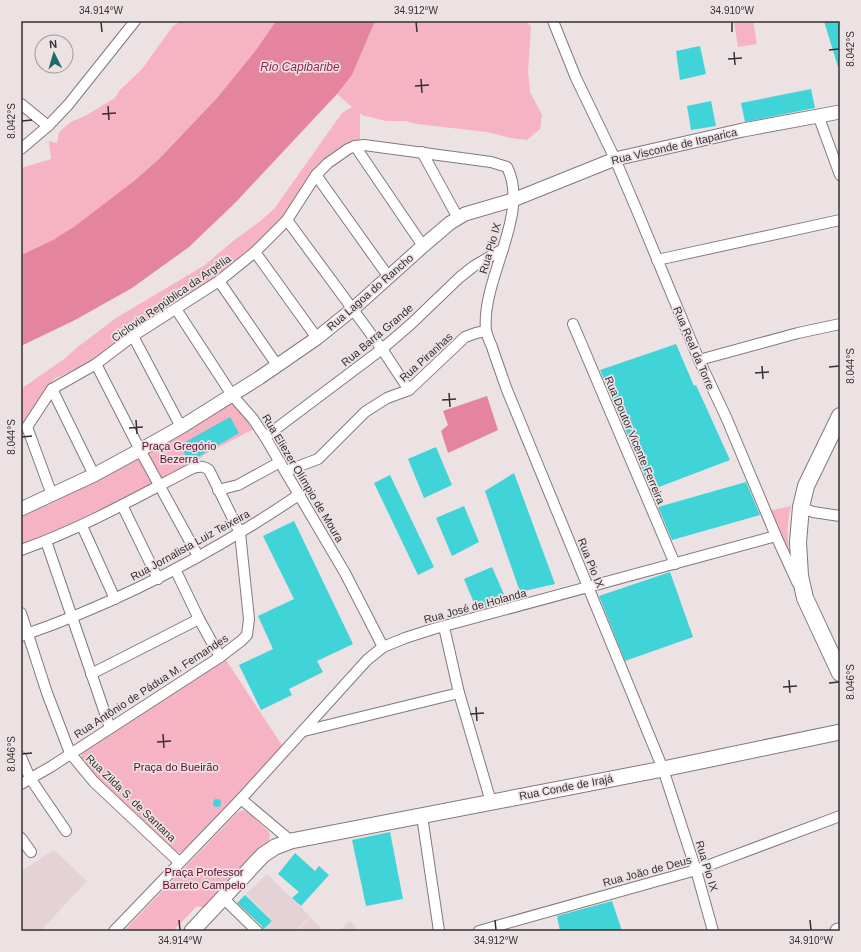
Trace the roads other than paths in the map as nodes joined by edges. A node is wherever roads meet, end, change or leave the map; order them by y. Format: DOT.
graph roads {
  1 [pos="135,21"];
  2 [pos="553,21"];
  3 [pos="21,104"];
  4 [pos="840,112"];
  5 [pos="818,115"];
  6 [pos="48,126"];
  7 [pos="355,146"];
  8 [pos="21,149"];
  9 [pos="422,152"];
  10 [pos="615,159"];
  11 [pos="840,174"];
  12 [pos="316,175"];
  13 [pos="513,200"];
  14 [pos="458,218"];
  15 [pos="287,220"];
  16 [pos="840,220"];
  17 [pos="423,246"];
  18 [pos="503,249"];
  19 [pos="255,252"];
  20 [pos="657,260"];
  21 [pos="388,276"];
  22 [pos="218,282"];
  23 [pos="176,309"];
  24 [pos="353,309"];
  25 [pos="573,324"];
  26 [pos="840,324"];
  27 [pos="486,330"];
  28 [pos="133,336"];
  29 [pos="317,338"];
  30 [pos="382,349"];
  31 [pos="699,360"];
  32 [pos="96,364"];
  33 [pos="277,365"];
  34 [pos="52,389"];
  35 [pos="409,390"];
  36 [pos="232,394"];
  37 [pos="840,416"];
  38 [pos="181,427"];
  39 [pos="265,438"];
  40 [pos="140,450"];
  41 [pos="280,462"];
  42 [pos="286,471"];
  43 [pos="94,475"];
  44 [pos="159,486"];
  45 [pos="218,490"];
  46 [pos="300,494"];
  47 [pos="52,495"];
  48 [pos="122,505"];
  49 [pos="801,507"];
  50 [pos="21,509"];
  51 [pos="840,516"];
  52 [pos="82,526"];
  53 [pos="240,533"];
  54 [pos="776,536"];
  55 [pos="46,541"];
  56 [pos="21,550"];
  57 [pos="198,556"];
  58 [pos="674,564"];
  59 [pos="175,569"];
  60 [pos="158,579"];
  61 [pos="588,587"];
  62 [pos="805,598"];
  63 [pos="115,599"];
  64 [pos="21,613"];
  65 [pos="72,617"];
  66 [pos="199,619"];
  67 [pos="444,627"];
  68 [pos="24,634"];
  69 [pos="383,647"];
  70 [pos="220,657"];
  71 [pos="840,673"];
  72 [pos="91,674"];
  73 [pos="459,693"];
  74 [pos="110,728"];
  75 [pos="304,731"];
  76 [pos="840,732"];
  77 [pos="70,753"];
  78 [pos="21,757"];
  79 [pos="663,769"];
  80 [pos="25,781"];
  81 [pos="241,799"];
  82 [pos="491,802"];
  83 [pos="422,816"];
  84 [pos="840,816"];
  85 [pos="66,831"];
  86 [pos="21,838"];
  87 [pos="291,841"];
  88 [pos="31,852"];
  89 [pos="179,862"];
  90 [pos="696,870"];
  91 [pos="223,898"];
  92 [pos="114,931"];
  93 [pos="192,931"];
  94 [pos="257,931"];
  95 [pos="439,931"];
  96 [pos="479,931"];
  97 [pos="713,931"];
  1 -- 6 [label="street"];
  2 -- 10 [label="street, Rua Real da Torre"];
  3 -- 6 [label="street"];
  4 -- 5 [label="street, Rua Visconde de Itaparica"];
  5 -- 10 [label="street, Rua Visconde de Itaparica"];
  5 -- 11 [label="street"];
  6 -- 8 [label="street"];
  7 -- 9 [label="street"];
  7 -- 12 [label="street, Ciclovia República da Argélia"];
  7 -- 17 [label="street"];
  9 -- 13 [label="street, Rua Pio IX"];
  9 -- 14 [label="street"];
  10 -- 13 [label="street, Rua Visconde de Itaparica"];
  10 -- 20 [label="street, Rua Real da Torre"];
  12 -- 15 [label="street, Ciclovia República da Argélia"];
  12 -- 21 [label="street"];
  13 -- 14 [label="street, Rua Lagoa do Rancho"];
  13 -- 18 [label="street, Rua Pio IX"];
  14 -- 17 [label="street, Rua Lagoa do Rancho"];
  15 -- 19 [label="street, Ciclovia República da Argélia"];
  15 -- 24 [label="street"];
  16 -- 20 [label="street"];
  17 -- 21 [label="street, Rua Lagoa do Rancho"];
  18 -- 27 [label="street, Rua Pio IX"];
  18 -- 30 [label="street, Rua Barra Grande"];
  19 -- 22 [label="street, Ciclovia República da Argélia"];
  19 -- 29 [label="street"];
  20 -- 31 [label="street, Rua Real da Torre"];
  21 -- 24 [label="street, Rua Lagoa do Rancho"];
  22 -- 23 [label="street, Ciclovia República da Argélia"];
  22 -- 33 [label="street"];
  23 -- 28 [label="street, Ciclovia República da Argélia"];
  23 -- 36 [label="street, Rua Eliezer Olímpio de Moura"];
  24 -- 29 [label="street, Rua Lagoa do Rancho"];
  24 -- 30 [label="street"];
  25 -- 58 [label="street, Rua Doutor Vicente Ferreira"];
  26 -- 31 [label="street"];
  27 -- 35 [label="street, Rua Piranhas"];
  27 -- 61 [label="street, Rua Pio IX"];
  28 -- 32 [label="street, Ciclovia República da Argélia"];
  28 -- 38 [label="street"];
  29 -- 33 [label="street, Rua Lagoa do Rancho"];
  30 -- 35 [label="street"];
  30 -- 39 [label="street, Rua Barra Grande"];
  31 -- 54 [label="street, Rua Real da Torre"];
  32 -- 34 [label="street, Ciclovia República da Argélia"];
  32 -- 40 [label="street"];
  33 -- 36 [label="street, Rua Lagoa do Rancho"];
  34 -- 43 [label="street"];
  34 -- 47 [label="street, Ciclovia República da Argélia"];
  35 -- 42 [label="street, Rua Piranhas"];
  36 -- 38 [label="street, Rua Lagoa do Rancho"];
  36 -- 39 [label="street, Rua Eliezer Olímpio de Moura"];
  37 -- 49 [label="main road"];
  38 -- 40 [label="street, Rua Lagoa do Rancho"];
  39 -- 41 [label="street, Rua Eliezer Olímpio de Moura"];
  40 -- 43 [label="street, Rua Lagoa do Rancho"];
  40 -- 44 [label="street"];
  41 -- 42 [label="street, Rua Eliezer Olímpio de Moura"];
  41 -- 45 [label="street"];
  42 -- 46 [label="street, Rua Eliezer Olímpio de Moura"];
  43 -- 47 [label="street, Rua Lagoa do Rancho"];
  44 -- 45 [label="street"];
  44 -- 48 [label="street"];
  44 -- 57 [label="street"];
  45 -- 53 [label="street"];
  46 -- 53 [label="street, Rua Jornalista Luiz Teixeira"];
  46 -- 69 [label="street, Rua Eliezer Olímpio de Moura"];
  47 -- 50 [label="street, Rua Lagoa do Rancho"];
  48 -- 52 [label="street"];
  48 -- 60 [label="street"];
  49 -- 51 [label="street"];
  49 -- 62 [label="main road"];
  52 -- 55 [label="street"];
  52 -- 63 [label="street"];
  53 -- 57 [label="street, Rua Jornalista Luiz Teixeira"];
  53 -- 70 [label="street, Rua Antônio de Pádua M. Fernandes"];
  54 -- 58 [label="street, Rua José de Holanda"];
  54 -- 62 [label="street, Rua Real da Torre"];
  55 -- 56 [label="street"];
  55 -- 65 [label="street"];
  57 -- 59 [label="street, Rua Jornalista Luiz Teixeira"];
  58 -- 61 [label="street, Rua José de Holanda"];
  59 -- 60 [label="street, Rua Jornalista Luiz Teixeira"];
  59 -- 66 [label="street"];
  60 -- 63 [label="street, Rua Jornalista Luiz Teixeira"];
  61 -- 67 [label="street, Rua José de Holanda"];
  61 -- 79 [label="street, Rua Pio IX"];
  62 -- 71 [label="main road, Rua Real da Torre"];
  63 -- 65 [label="street, Rua Jornalista Luiz Teixeira"];
  64 -- 68 [label="street, Rua Zilda S. de Santana"];
  65 -- 68 [label="street, Rua Jornalista Luiz Teixeira"];
  65 -- 72 [label="street"];
  66 -- 70 [label="street"];
  66 -- 72 [label="street"];
  67 -- 69 [label="street, Rua José de Holanda"];
  67 -- 73 [label="street"];
  68 -- 77 [label="street, Rua Zilda S. de Santana"];
  69 -- 75 [label="street, Rua José de Holanda"];
  70 -- 74 [label="street, Rua Antônio de Pádua M. Fernandes"];
  72 -- 74 [label="street"];
  73 -- 75 [label="street"];
  73 -- 82 [label="street"];
  74 -- 77 [label="street, Rua Antônio de Pádua M. Fernandes"];
  75 -- 81 [label="street, Rua José de Holanda"];
  76 -- 79 [label="main road, Rua Conde de Irajá"];
  77 -- 80 [label="street, Rua Antônio de Pádua M. Fernandes"];
  77 -- 89 [label="street, Rua Zilda S. de Santana"];
  78 -- 80 [label="street"];
  79 -- 82 [label="main road, Rua Conde de Irajá"];
  79 -- 90 [label="street, Rua Pio IX"];
  80 -- 85 [label="street"];
  81 -- 87 [label="street"];
  81 -- 89 [label="street, Rua José de Holanda"];
  82 -- 83 [label="main road, Rua Conde de Irajá"];
  83 -- 87 [label="main road, Rua Conde de Irajá"];
  83 -- 95 [label="street"];
  84 -- 90 [label="street, Rua João de Deus"];
  86 -- 88 [label="street"];
  87 -- 91 [label="main road, Rua Conde de Irajá"];
  89 -- 92 [label="street, Rua José de Holanda"];
  90 -- 96 [label="street, Rua João de Deus"];
  90 -- 97 [label="street, Rua Pio IX"];
  91 -- 93 [label="main road, Rua Conde de Irajá"];
  91 -- 94 [label="street"];
}
